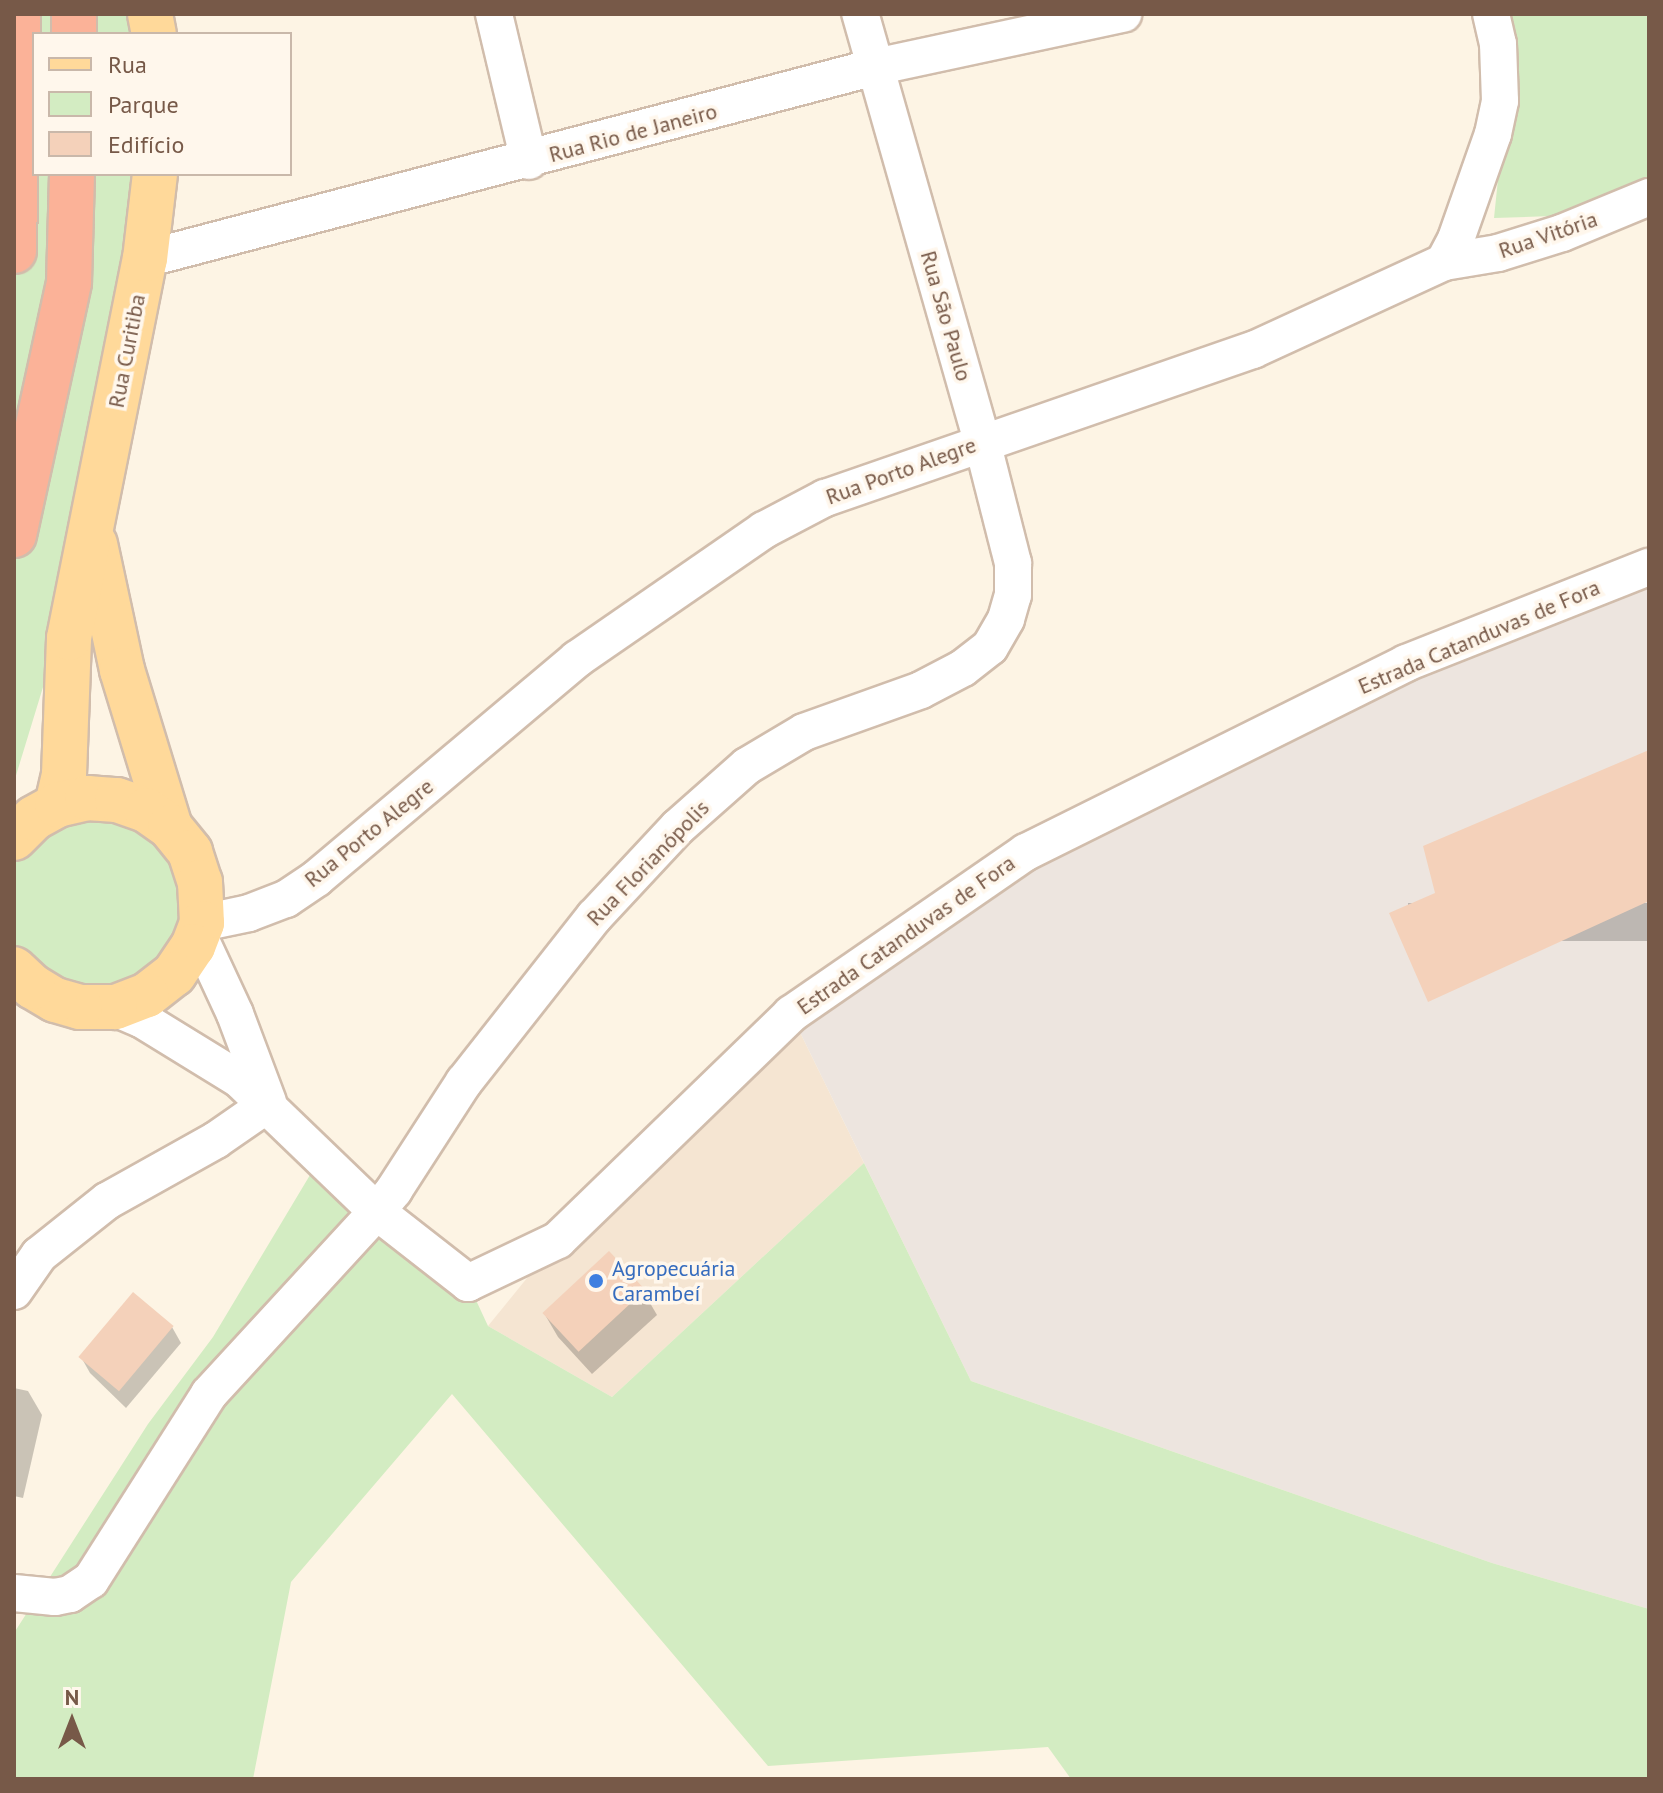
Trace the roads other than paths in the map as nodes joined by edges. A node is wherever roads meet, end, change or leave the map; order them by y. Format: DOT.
graph roads {
  1 [pos="18,14"];
  2 [pos="494,14"];
  3 [pos="860,14"];
  4 [pos="1123,14"];
  5 [pos="1491,14"];
  6 [pos="875,67"];
  7 [pos="529,161"];
  8 [pos="72,176"];
  9 [pos="155,176"];
  10 [pos="1649,197"];
  11 [pos="14,251"];
  12 [pos="145,259"];
  13 [pos="1444,262"];
  14 [pos="982,441"];
  15 [pos="92,527"];
  16 [pos="14,535"];
  17 [pos="1649,567"];
  18 [pos="1006,619"];
  19 [pos="57,805"];
  20 [pos="170,827"];
  21 [pos="14,836"];
  22 [pos="199,927"];
  23 [pos="14,969"];
  24 [pos="80,1007"];
  25 [pos="268,1104"];
  26 [pos="376,1211"];
  27 [pos="14,1291"];
  28 [pos="14,1593"];
  1 -- 11 [label="highway"];
  2 -- 7 [label="street"];
  3 -- 6 [label="street, Rua São Paulo"];
  4 -- 6 [label="street, Rua Rio de Janeiro"];
  5 -- 13 [label="street"];
  6 -- 7 [label="street, Rua Rio de Janeiro"];
  6 -- 14 [label="street, Rua São Paulo"];
  7 -- 12 [label="street, Rua Rio de Janeiro"];
  8 -- 16 [label="highway"];
  9 -- 12 [label="main road, Rua Curitiba"];
  10 -- 13 [label="street, Rua Vitória"];
  12 -- 15 [label="main road, Rua Curitiba"];
  13 -- 14 [label="street, Rua Porto Alegre"];
  14 -- 18 [label="street, Rua São Paulo"];
  14 -- 22 [label="street, Rua Porto Alegre"];
  15 -- 19 [label="main road, Rua Curitiba"];
  15 -- 20 [label="main road"];
  17 -- 26 [label="street, Estrada Catanduvas de Fora"];
  18 -- 26 [label="street, Rua Florianópolis"];
  19 -- 20 [label="main road"];
  19 -- 21 [label="main road"];
  20 -- 22 [label="main road"];
  22 -- 24 [label="main road"];
  22 -- 25 [label="street"];
  23 -- 24 [label="main road"];
  24 -- 25 [label="street, Estrada Catanduvas de Fora"];
  25 -- 26 [label="street, Estrada Catanduvas de Fora"];
  25 -- 27 [label="street"];
  26 -- 28 [label="street, Rua Florianópolis"];
}
